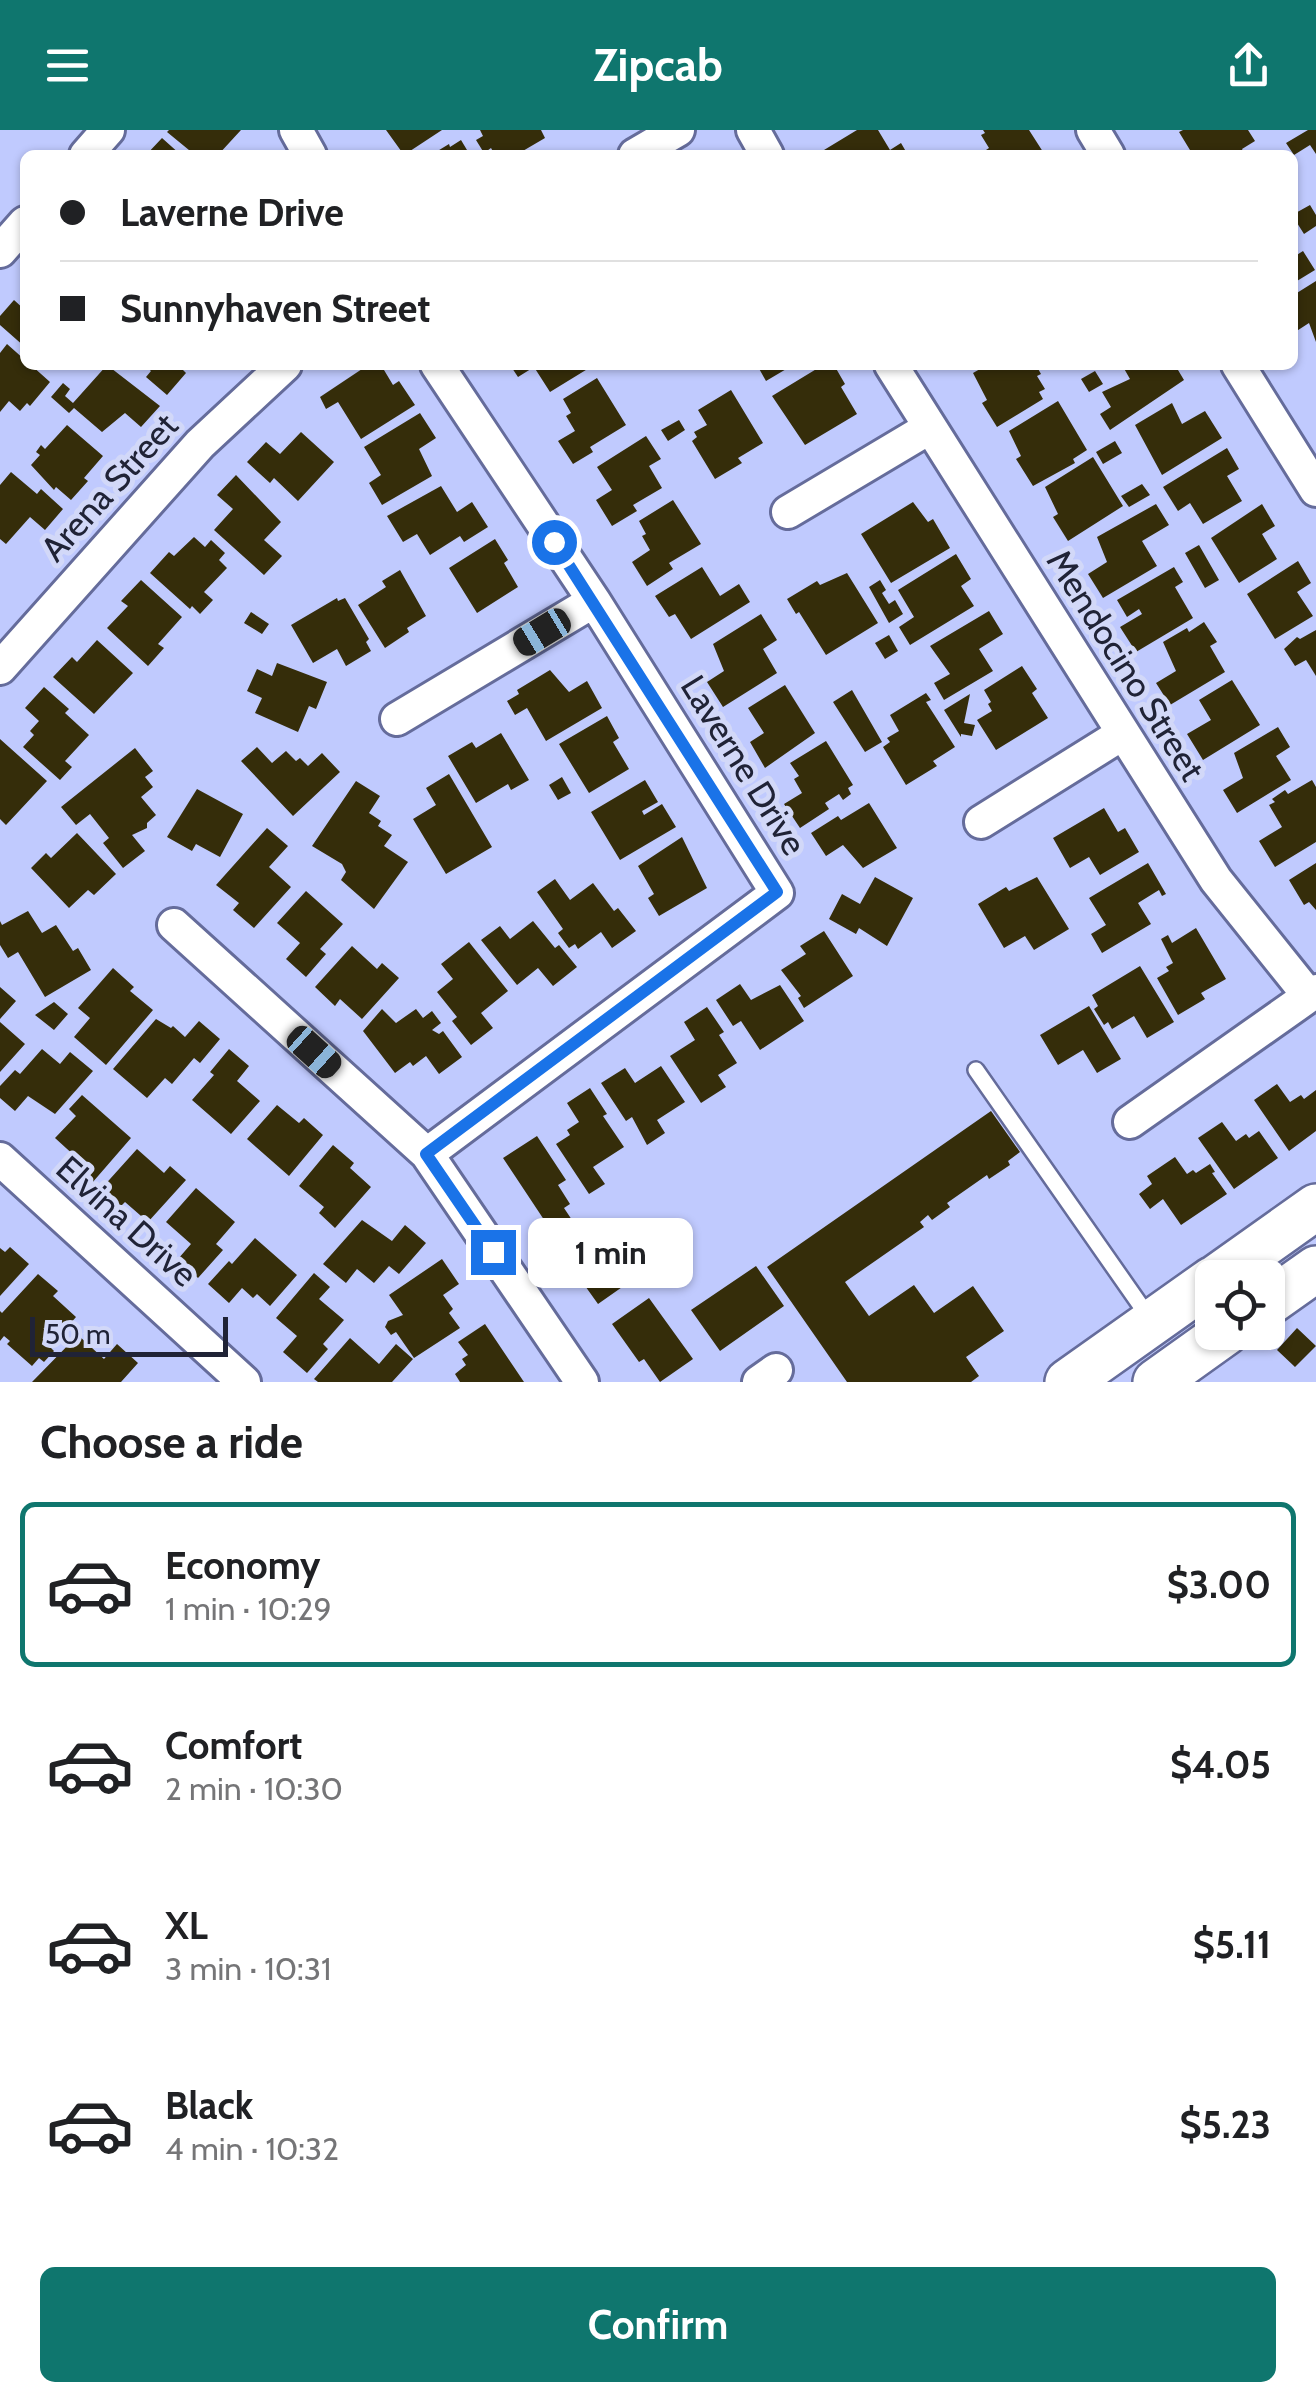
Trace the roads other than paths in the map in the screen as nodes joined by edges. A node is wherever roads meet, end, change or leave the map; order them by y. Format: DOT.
graph roads {
  1 [pos="108,130"];
  2 [pos="678,130"];
  3 [pos="90,150"];
  4 [pos="644,150"];
  5 [pos="20,229"];
  6 [pos="0,251"];
  7 [pos="280,370"];
  8 [pos="440,370"];
  9 [pos="894,370"];
  10 [pos="1241,370"];
  11 [pos="928,428"];
  12 [pos="1316,490"];
  13 [pos="788,512"];
  14 [pos="594,600"];
  15 [pos="0,668"];
  16 [pos="398,719"];
  17 [pos="1122,734"];
  18 [pos="981,822"];
  19 [pos="174,925"];
  20 [pos="1312,993"];
  21 [pos="976,1070"];
  22 [pos="1130,1122"];
  23 [pos="426,1154"];
  24 [pos="0,1159"];
  25 [pos="1316,1207"];
  26 [pos="1241,1260"];
  27 [pos="1316,1269"];
  28 [pos="1285,1291"];
  29 [pos="1195,1292"];
  30 [pos="1152,1322"];
  31 [pos="1201,1350"];
  32 [pos="244,1382"];
  33 [pos="582,1382"];
  34 [pos="1068,1382"];
  35 [pos="1156,1382"];
  1 -- 3 [label="street"];
  2 -- 4 [label="street"];
  5 -- 6 [label="street"];
  7 -- 15 [label="street, Arena Street"];
  8 -- 14 [label="street, Laverne Drive"];
  9 -- 11 [label="street, Mendocino Street"];
  10 -- 12 [label="street"];
  11 -- 13 [label="street"];
  11 -- 17 [label="street, Mendocino Street"];
  14 -- 16 [label="street"];
  14 -- 23 [label="street, Laverne Drive"];
  17 -- 18 [label="street"];
  17 -- 20 [label="street, Mendocino Street"];
  19 -- 23 [label="street"];
  20 -- 22 [label="street"];
  21 -- 30 [label="lane"];
  23 -- 33 [label="street"];
  24 -- 32 [label="street, Elvina Drive"];
  25 -- 26 [label="main road"];
  27 -- 28 [label="main road"];
  29 -- 30 [label="main road"];
  30 -- 34 [label="main road"];
  31 -- 35 [label="main road"];
}
